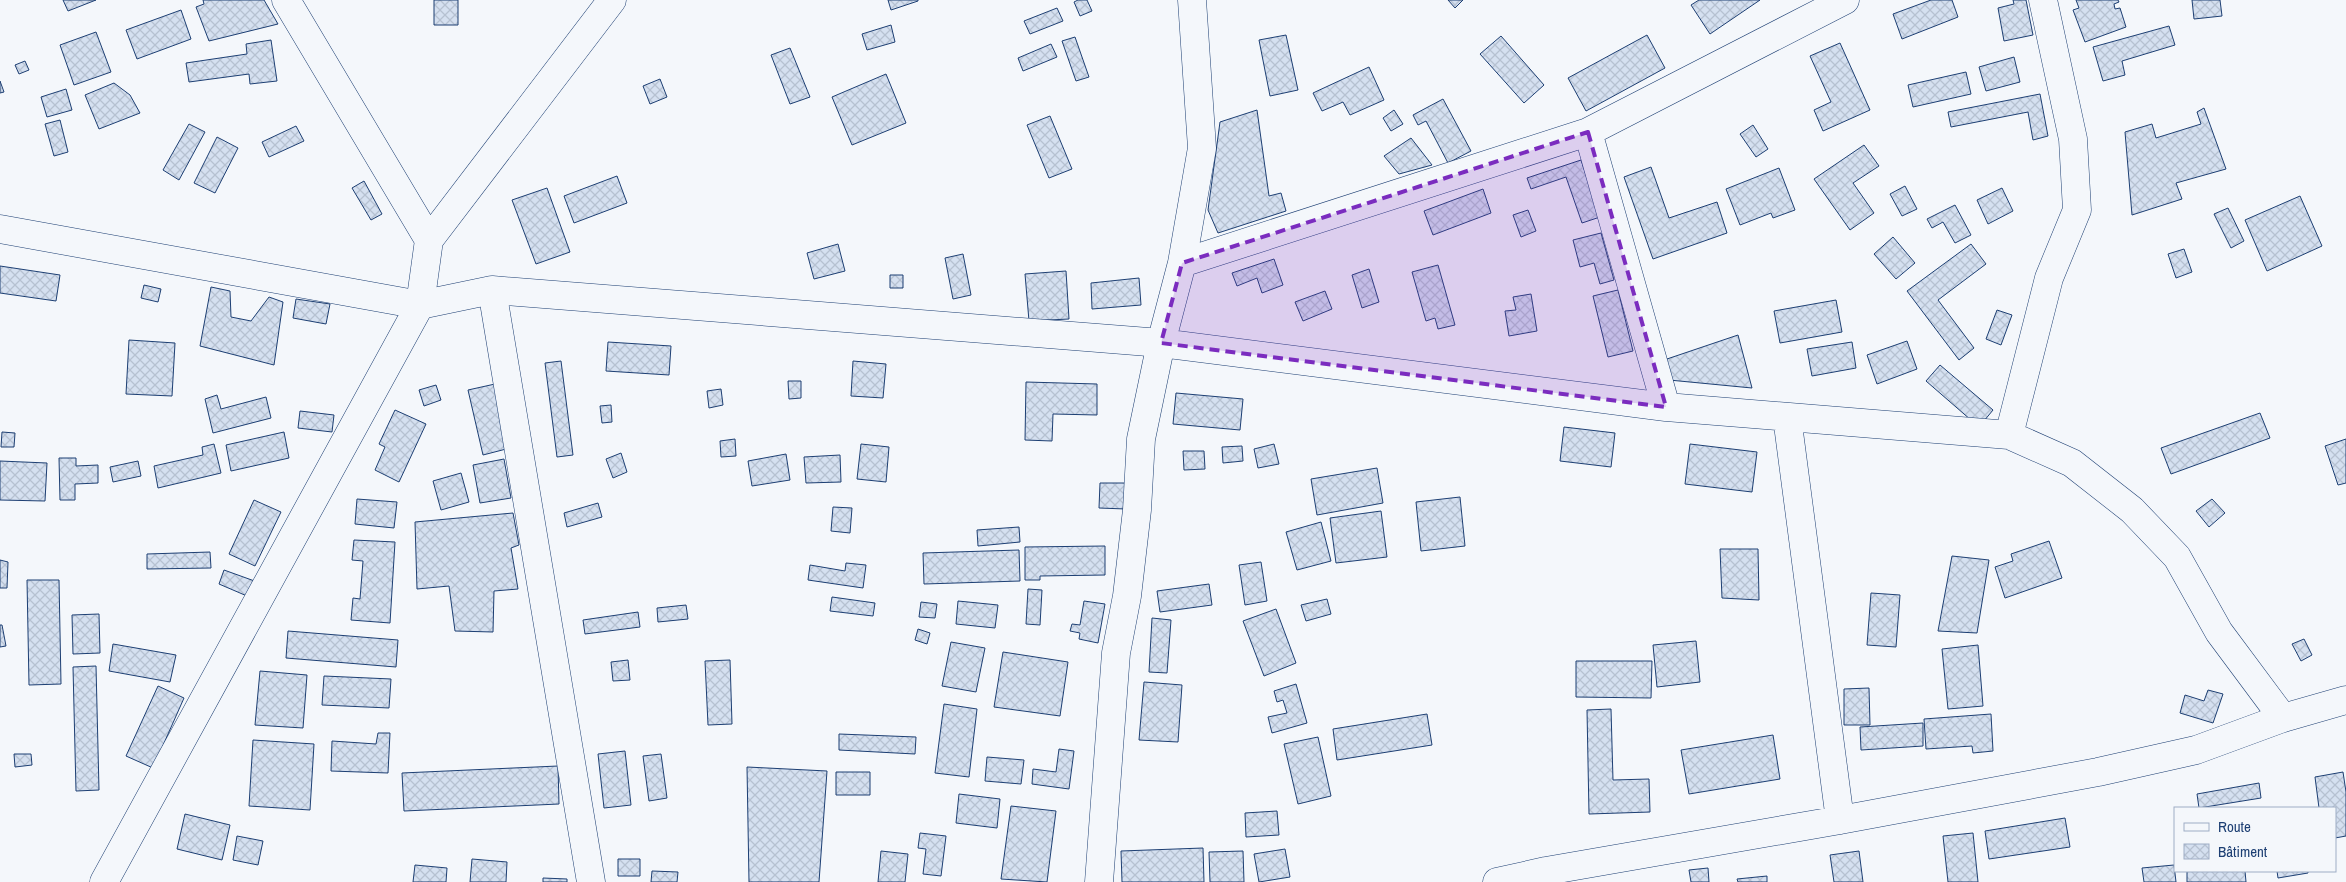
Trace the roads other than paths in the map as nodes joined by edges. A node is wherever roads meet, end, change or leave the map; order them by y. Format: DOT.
graph roads {
  1 [pos="286,0"];
  2 [pos="612,0"];
  3 [pos="1192,0"];
  4 [pos="1844,0"];
  5 [pos="2043,0"];
  6 [pos="1588,132"];
  7 [pos="0,229"];
  8 [pos="429,240"];
  9 [pos="1182,263"];
  10 [pos="492,290"];
  11 [pos="420,305"];
  12 [pos="1161,343"];
  13 [pos="1666,407"];
  14 [pos="1786,417"];
  15 [pos="2009,435"];
  16 [pos="2346,700"];
  17 [pos="2283,718"];
  18 [pos="1840,820"];
  19 [pos="104,882"];
  20 [pos="591,882"];
  21 [pos="1099,882"];
  22 [pos="1497,882"];
  1 -- 8 [label="street"];
  2 -- 8 [label="street"];
  3 -- 9 [label="street"];
  4 -- 6 [label="street"];
  5 -- 15 [label="street"];
  6 -- 9 [label="street"];
  6 -- 13 [label="street"];
  7 -- 11 [label="street"];
  8 -- 11 [label="street"];
  9 -- 12 [label="street"];
  10 -- 11 [label="street"];
  10 -- 12 [label="street"];
  10 -- 20 [label="street"];
  11 -- 19 [label="street"];
  12 -- 13 [label="street"];
  12 -- 21 [label="street"];
  13 -- 14 [label="street"];
  14 -- 15 [label="street"];
  14 -- 18 [label="street"];
  15 -- 17 [label="street"];
  16 -- 17 [label="street"];
  17 -- 18 [label="street"];
  18 -- 22 [label="street"];
}
